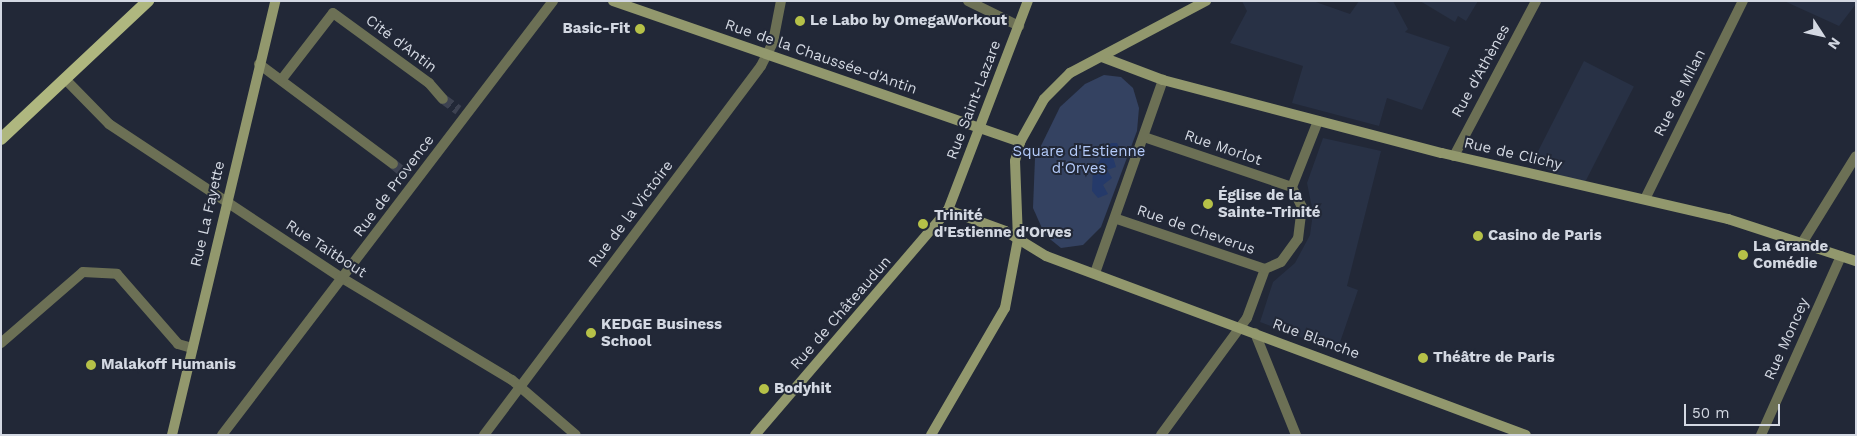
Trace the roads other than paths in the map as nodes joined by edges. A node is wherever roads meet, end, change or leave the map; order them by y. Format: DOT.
graph roads {
  1 [pos="148,1"];
  2 [pos="275,1"];
  3 [pos="553,1"];
  4 [pos="613,1"];
  5 [pos="781,1"];
  6 [pos="968,1"];
  7 [pos="1028,1"];
  8 [pos="1206,1"];
  9 [pos="1536,1"];
  10 [pos="1743,1"];
  11 [pos="629,4"];
  12 [pos="1019,26"];
  13 [pos="767,54"];
  14 [pos="1102,57"];
  15 [pos="259,64"];
  16 [pos="65,79"];
  17 [pos="282,79"];
  18 [pos="1163,80"];
  19 [pos="443,99"];
  20 [pos="1318,121"];
  21 [pos="978,126"];
  22 [pos="4,134"];
  23 [pos="1144,137"];
  24 [pos="1020,142"];
  25 [pos="1454,156"];
  26 [pos="1856,156"];
  27 [pos="392,164"];
  28 [pos="1292,187"];
  29 [pos="1645,199"];
  30 [pos="227,201"];
  31 [pos="948,210"];
  32 [pos="1117,219"];
  33 [pos="1018,239"];
  34 [pos="1802,243"];
  35 [pos="1841,256"];
  36 [pos="1856,261"];
  37 [pos="1265,269"];
  38 [pos="1095,272"];
  39 [pos="342,278"];
  40 [pos="1241,326"];
  41 [pos="1255,333"];
  42 [pos="1,343"];
  43 [pos="192,348"];
  44 [pos="521,387"];
  45 [pos="172,435"];
  46 [pos="222,435"];
  47 [pos="484,435"];
  48 [pos="576,435"];
  49 [pos="755,435"];
  50 [pos="931,435"];
  51 [pos="1161,435"];
  52 [pos="1296,435"];
  53 [pos="1526,435"];
  54 [pos="1761,435"];
  1 -- 16 [label="main road"];
  2 -- 15 [label="main road, Rue La Fayette"];
  3 -- 39 [label="street, Rue de Provence"];
  4 -- 11 [label="main road, Rue de la Chaussée-d'Antin"];
  5 -- 13 [label="street, Rue de la Victoire"];
  6 -- 12 [label="street"];
  7 -- 12 [label="main road, Rue Saint-Lazare"];
  8 -- 14 [label="main road"];
  9 -- 25 [label="street, Rue d'Athènes"];
  10 -- 29 [label="street, Rue de Milan"];
  11 -- 13 [label="main road, Rue de la Chaussée-d'Antin"];
  12 -- 21 [label="main road, Rue Saint-Lazare"];
  13 -- 21 [label="main road, Rue de la Chaussée-d'Antin"];
  13 -- 44 [label="street, Rue de la Victoire"];
  14 -- 18 [label="main road, Rue de Clichy"];
  14 -- 24 [label="main road"];
  15 -- 17 [label="street"];
  15 -- 30 [label="main road, Rue La Fayette"];
  16 -- 22 [label="main road"];
  16 -- 30 [label="street, Rue Taitbout"];
  17 -- 19 [label="street, Cité d'Antin"];
  17 -- 27 [label="street"];
  18 -- 20 [label="main road, Rue de Clichy"];
  18 -- 23 [label="street"];
  20 -- 25 [label="main road, Rue de Clichy"];
  20 -- 28 [label="street"];
  21 -- 24 [label="main road, Rue de la Chaussée-d'Antin"];
  21 -- 31 [label="main road, Rue Saint-Lazare"];
  23 -- 28 [label="street, Rue Morlot"];
  23 -- 32 [label="street"];
  24 -- 33 [label="main road"];
  25 -- 29 [label="main road, Rue de Clichy"];
  26 -- 34 [label="street"];
  28 -- 37 [label="street"];
  29 -- 34 [label="main road, Rue de Clichy"];
  30 -- 39 [label="street, Rue Taitbout"];
  30 -- 43 [label="main road, Rue La Fayette"];
  31 -- 33 [label="main road, Rue Blanche"];
  31 -- 49 [label="main road, Rue de Châteaudun"];
  32 -- 37 [label="street, Rue de Cheverus"];
  32 -- 38 [label="street"];
  33 -- 38 [label="main road, Rue Blanche"];
  33 -- 50 [label="main road"];
  34 -- 35 [label="main road, Rue de Clichy"];
  35 -- 36 [label="main road, Rue de Clichy"];
  35 -- 54 [label="street, Rue Moncey"];
  37 -- 40 [label="street"];
  38 -- 40 [label="main road, Rue Blanche"];
  39 -- 44 [label="street, Rue Taitbout"];
  39 -- 46 [label="street, Rue de Provence"];
  40 -- 41 [label="main road, Rue Blanche"];
  40 -- 51 [label="street"];
  41 -- 52 [label="street"];
  41 -- 53 [label="main road, Rue Blanche"];
  42 -- 43 [label="street"];
  43 -- 45 [label="main road, Rue La Fayette"];
  44 -- 47 [label="street, Rue de la Victoire"];
  44 -- 48 [label="street, Rue Taitbout"];
}
